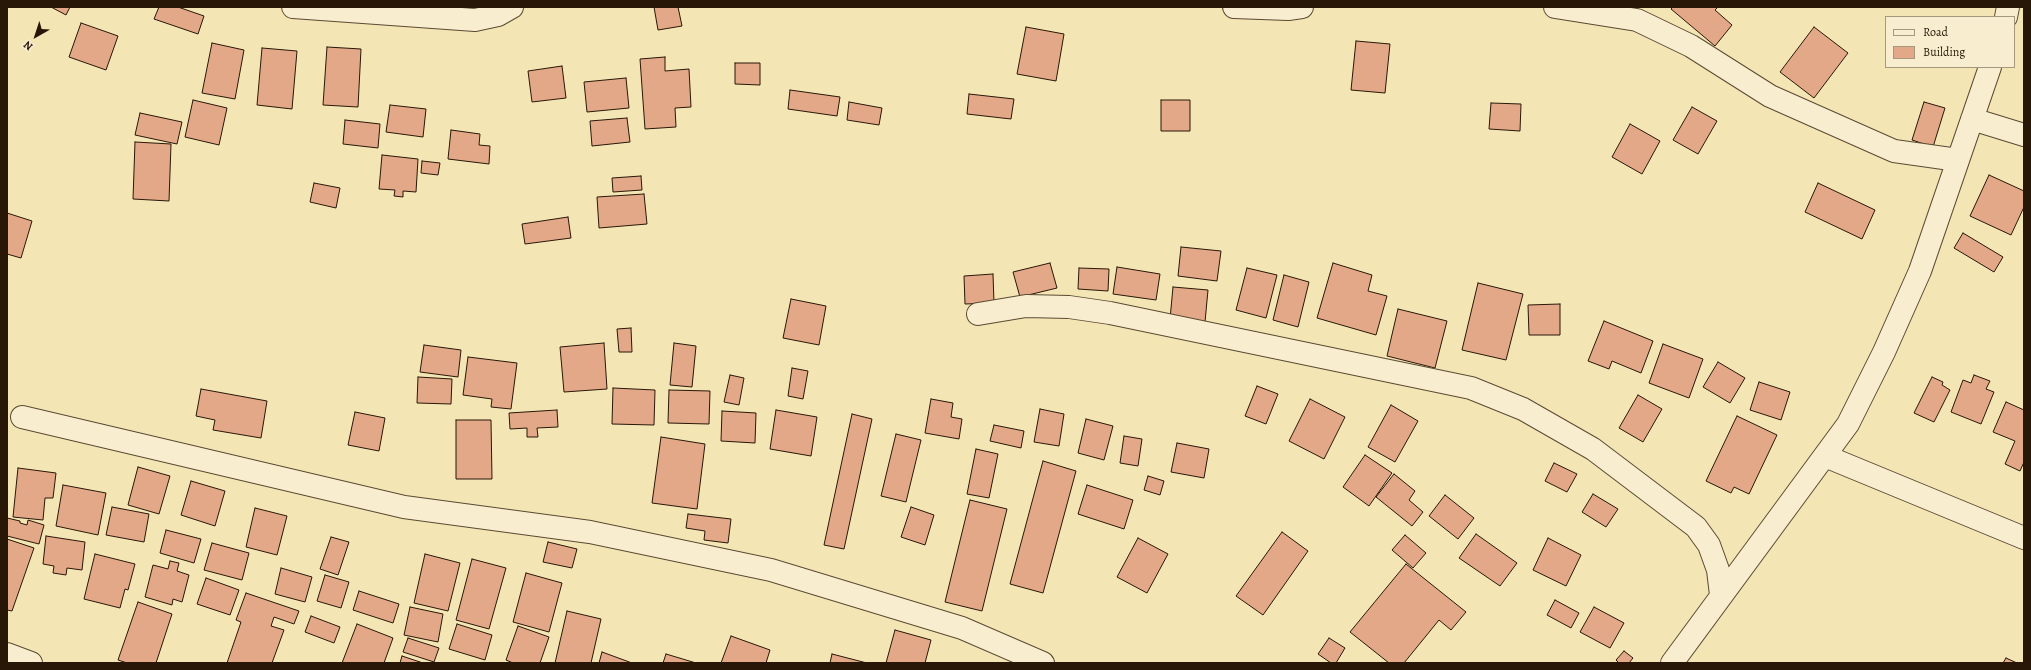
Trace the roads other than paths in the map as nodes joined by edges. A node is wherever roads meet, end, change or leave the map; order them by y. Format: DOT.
graph roads {
  1 [pos="293,7"];
  2 [pos="512,7"];
  3 [pos="1234,7"];
  4 [pos="1302,7"];
  5 [pos="1556,7"];
  6 [pos="1990,68"];
  7 [pos="1972,119"];
  8 [pos="2024,135"];
  9 [pos="1958,160"];
  10 [pos="978,314"];
  11 [pos="22,417"];
  12 [pos="1825,456"];
  13 [pos="2024,538"];
  14 [pos="1721,595"];
  15 [pos="7,654"];
  16 [pos="31,663"];
  17 [pos="1043,663"];
  18 [pos="1672,663"];
  1 -- 2 [label="street"];
  3 -- 4 [label="street"];
  5 -- 9 [label="street"];
  6 -- 7 [label="street"];
  7 -- 8 [label="street"];
  7 -- 9 [label="street"];
  9 -- 12 [label="street"];
  10 -- 14 [label="street"];
  11 -- 17 [label="street"];
  12 -- 13 [label="street"];
  12 -- 14 [label="street"];
  14 -- 18 [label="street"];
  15 -- 16 [label="street"];
}
